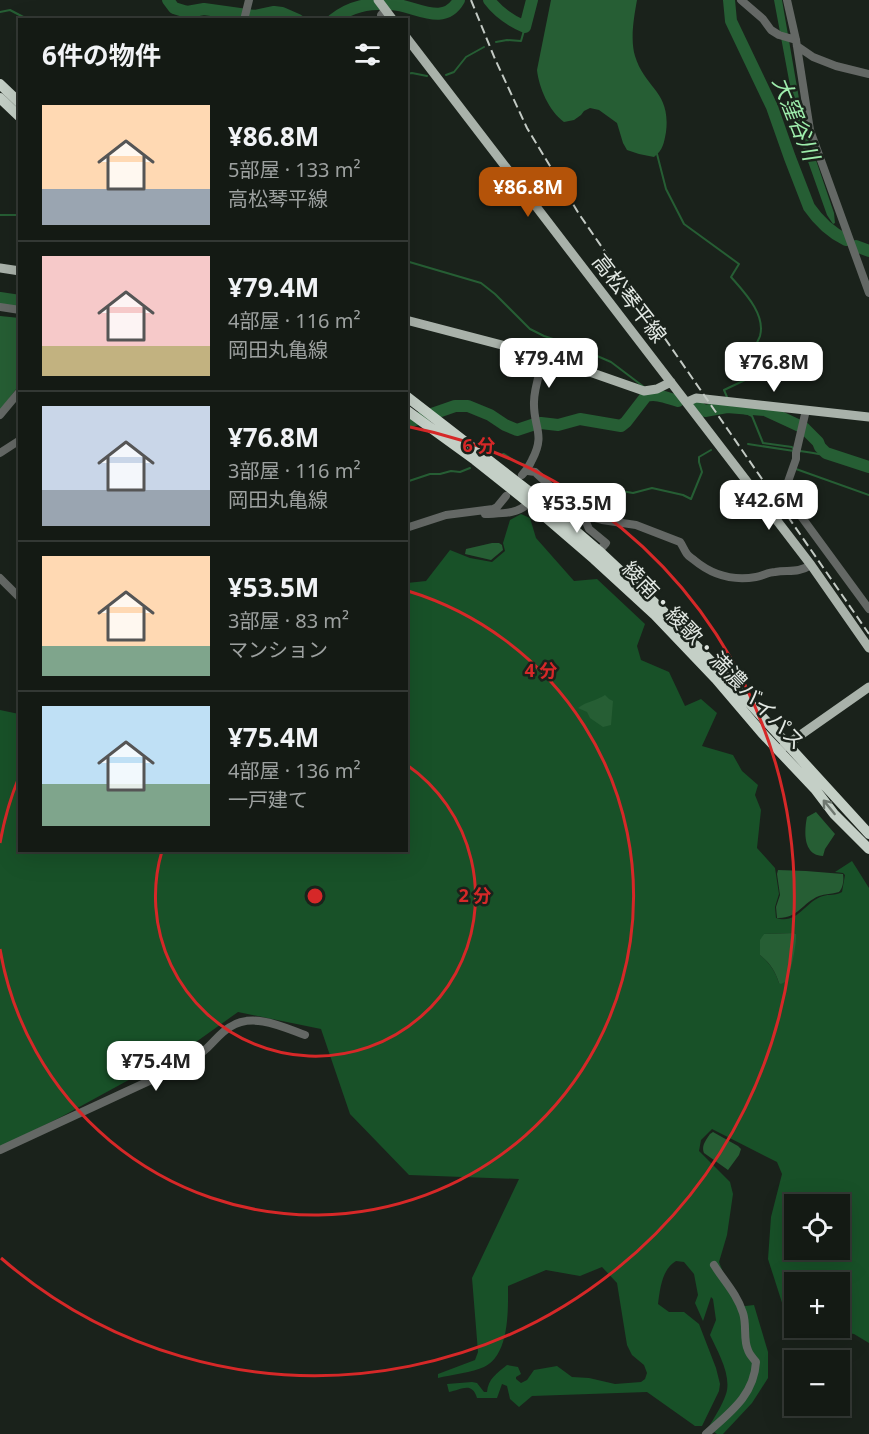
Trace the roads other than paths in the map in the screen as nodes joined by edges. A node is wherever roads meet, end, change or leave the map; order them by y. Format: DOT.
graph roads {
  1 [pos="249,0"];
  2 [pos="741,0"];
  3 [pos="787,0"];
  4 [pos="245,16"];
  5 [pos="408,40"];
  6 [pos="794,42"];
  7 [pos="869,74"];
  8 [pos="0,84"];
  9 [pos="0,98"];
  10 [pos="18,101"];
  11 [pos="18,115"];
  12 [pos="0,268"];
  13 [pos="18,271"];
  14 [pos="869,293"];
  15 [pos="0,307"];
  16 [pos="18,310"];
  17 [pos="408,321"];
  18 [pos="544,356"];
  19 [pos="671,382"];
  20 [pos="18,393"];
  21 [pos="408,397"];
  22 [pos="687,402"];
  23 [pos="806,410"];
  24 [pos="408,411"];
  25 [pos="0,415"];
  26 [pos="869,417"];
  27 [pos="432,423"];
  28 [pos="18,441"];
  29 [pos="0,453"];
  30 [pos="506,496"];
  31 [pos="529,503"];
  32 [pos="477,511"];
  33 [pos="583,515"];
  34 [pos="408,527"];
  35 [pos="599,551"];
  36 [pos="811,565"];
  37 [pos="0,578"];
  38 [pos="18,596"];
  39 [pos="869,609"];
  40 [pos="869,648"];
  41 [pos="869,687"];
  42 [pos="783,747"];
  43 [pos="869,834"];
  44 [pos="869,849"];
  45 [pos="305,1035"];
  46 [pos="0,1150"];
  47 [pos="714,1265"];
  48 [pos="706,1434"];
  1 -- 4 [label="street"];
  2 -- 6 [label="street"];
  3 -- 6 [label="street"];
  5 -- 19 [label="main road, 高松琴平線"];
  6 -- 7 [label="street"];
  6 -- 14 [label="street"];
  8 -- 10 [label="highway"];
  9 -- 11 [label="highway"];
  12 -- 13 [label="main road"];
  15 -- 16 [label="street"];
  17 -- 18 [label="main road"];
  18 -- 19 [label="main road"];
  18 -- 33 [label="street"];
  19 -- 22 [label="main road, 高松琴平線"];
  20 -- 25 [label="street"];
  21 -- 27 [label="highway, 綾南・綾歌・満濃バイパス"];
  22 -- 23 [label="main road"];
  22 -- 36 [label="main road"];
  23 -- 26 [label="main road"];
  23 -- 39 [label="street"];
  24 -- 27 [label="highway, 綾南・綾歌・満濃バイパス"];
  27 -- 31 [label="highway, 綾南・綾歌・満濃バイパス"];
  27 -- 35 [label="highway, 綾南・綾歌・満濃バイパス"];
  28 -- 29 [label="street"];
  30 -- 32 [label="street"];
  31 -- 32 [label="street"];
  31 -- 42 [label="highway, 綾南・綾歌・満濃バイパス"];
  32 -- 34 [label="street"];
  33 -- 35 [label="street"];
  33 -- 36 [label="street"];
  35 -- 42 [label="highway, 綾南・綾歌・満濃バイパス"];
  36 -- 40 [label="main road"];
  37 -- 38 [label="street"];
  41 -- 42 [label="main road"];
  42 -- 43 [label="highway, 綾南・綾歌・満濃バイパス"];
  44 -- 42 [label="highway, 綾南・綾歌・満濃バイパス, one-way"];
  45 -- 46 [label="street"];
  47 -- 48 [label="street"];
}
